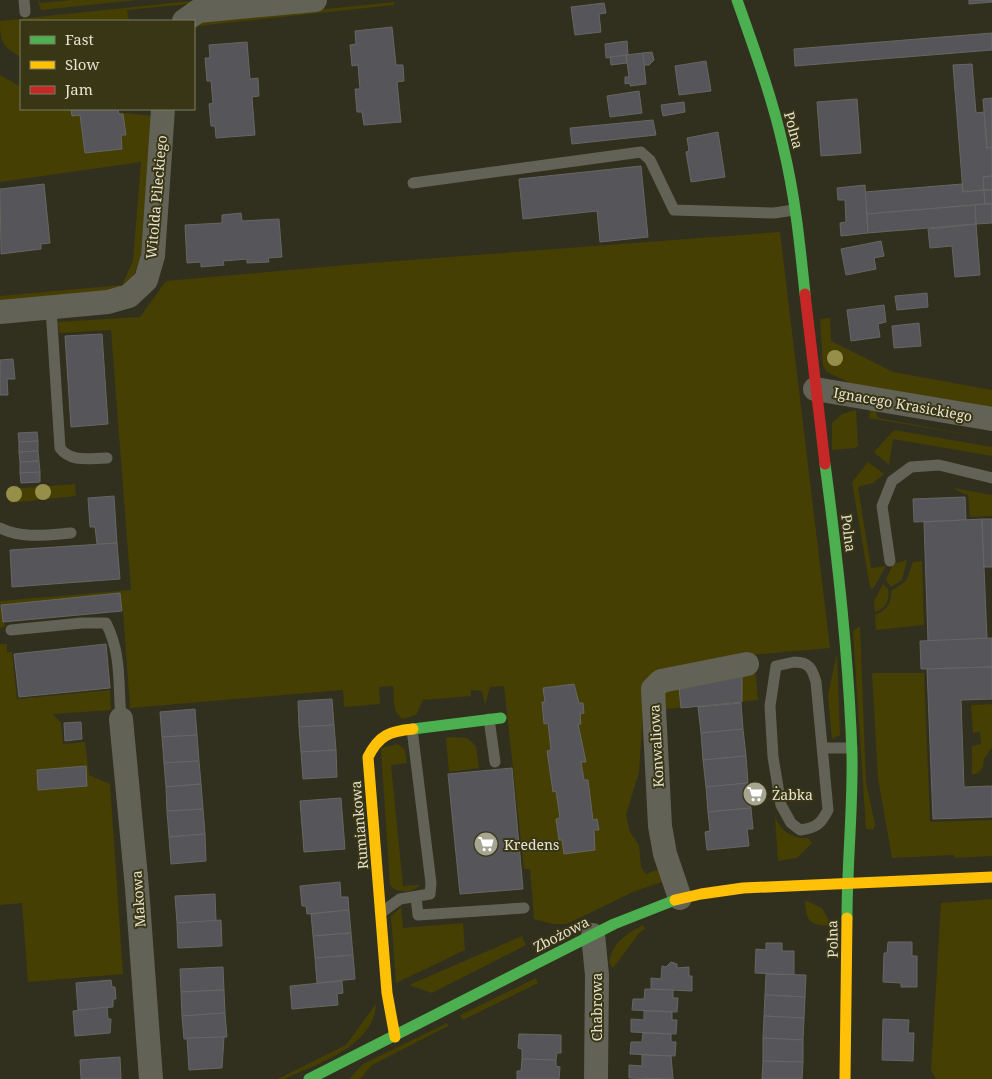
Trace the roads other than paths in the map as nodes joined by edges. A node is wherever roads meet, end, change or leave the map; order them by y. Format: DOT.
graph roads {
  1 [pos="305,0"];
  2 [pos="737,0"];
  3 [pos="185,20"];
  4 [pos="163,110"];
  5 [pos="414,183"];
  6 [pos="794,210"];
  7 [pos="50,308"];
  8 [pos="0,312"];
  9 [pos="815,389"];
  10 [pos="992,419"];
  11 [pos="107,458"];
  12 [pos="992,478"];
  13 [pos="0,528"];
  14 [pos="71,534"];
  15 [pos="890,561"];
  16 [pos="11,630"];
  17 [pos="747,664"];
  18 [pos="495,718"];
  19 [pos="121,719"];
  20 [pos="412,728"];
  21 [pos="823,748"];
  22 [pos="852,748"];
  23 [pos="495,762"];
  24 [pos="992,877"];
  25 [pos="847,885"];
  26 [pos="416,897"];
  27 [pos="680,898"];
  28 [pos="524,908"];
  29 [pos="380,914"];
  30 [pos="593,935"];
  31 [pos="395,1036"];
  32 [pos="314,1078"];
  33 [pos="150,1079"];
  34 [pos="596,1079"];
  35 [pos="844,1079"];
  1 -- 3 [label="street"];
  2 -- 6 [label="street, Polna"];
  4 -- 7 [label="street, Witolda Pileckiego"];
  5 -- 6 [label="lane"];
  6 -- 9 [label="street, Polna"];
  7 -- 8 [label="street, Witolda Pileckiego"];
  7 -- 11 [label="lane"];
  9 -- 10 [label="street, Ignacego Krasickiego"];
  9 -- 22 [label="street, Polna"];
  12 -- 15 [label="lane"];
  13 -- 14 [label="lane"];
  16 -- 19 [label="lane"];
  17 -- 27 [label="street, Konwaliowa"];
  18 -- 20 [label="street, Rumiankowa"];
  18 -- 23 [label="lane"];
  19 -- 33 [label="street, Makowa"];
  20 -- 26 [label="lane"];
  20 -- 29 [label="street, Rumiankowa"];
  21 -- 21 [label="lane"];
  21 -- 22 [label="lane"];
  22 -- 25 [label="street, Polna"];
  24 -- 25 [label="street, Zbożowa"];
  25 -- 27 [label="street, Zbożowa"];
  25 -- 35 [label="street, Polna"];
  26 -- 28 [label="lane"];
  26 -- 29 [label="lane"];
  27 -- 30 [label="street, Zbożowa"];
  29 -- 31 [label="street, Rumiankowa"];
  30 -- 31 [label="street, Zbożowa"];
  30 -- 34 [label="street, Chabrowa"];
  31 -- 32 [label="street, Zbożowa"];
}
